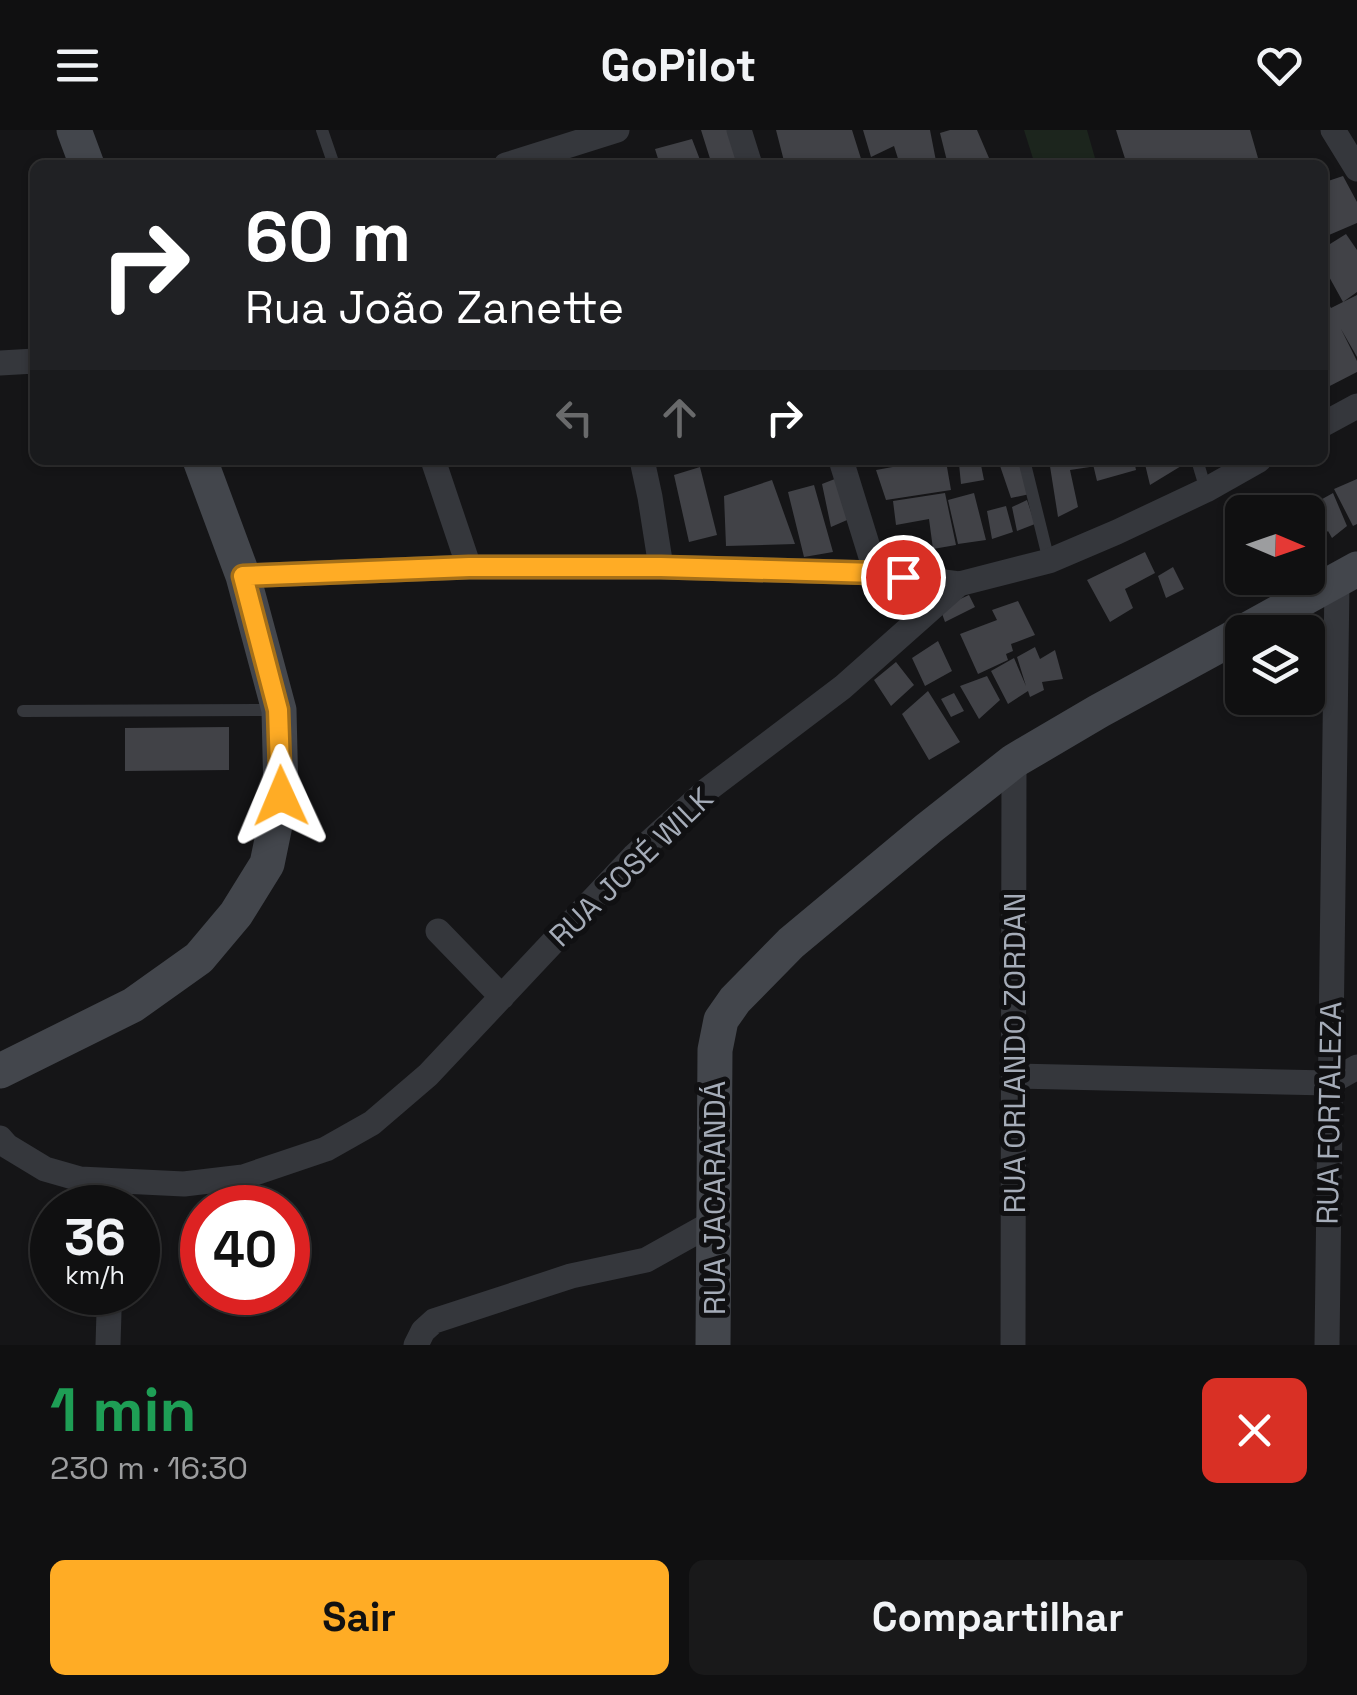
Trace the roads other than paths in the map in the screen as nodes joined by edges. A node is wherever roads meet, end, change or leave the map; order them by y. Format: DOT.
graph roads {
  1 [pos="74,130"];
  2 [pos="322,130"];
  3 [pos="739,130"];
  4 [pos="1333,130"];
  5 [pos="602,132"];
  6 [pos="559,157"];
  7 [pos="85,160"];
  8 [pos="332,160"];
  9 [pos="748,160"];
  10 [pos="1357,169"];
  11 [pos="30,361"];
  12 [pos="0,363"];
  13 [pos="1357,406"];
  14 [pos="1328,422"];
  15 [pos="202,465"];
  16 [pos="436,465"];
  17 [pos="643,465"];
  18 [pos="843,465"];
  19 [pos="1025,465"];
  20 [pos="1198,465"];
  21 [pos="1250,465"];
  22 [pos="1206,490"];
  23 [pos="1050,561"];
  24 [pos="469,567"];
  25 [pos="661,567"];
  26 [pos="876,573"];
  27 [pos="1347,575"];
  28 [pos="243,576"];
  29 [pos="959,584"];
  30 [pos="1275,615"];
  31 [pos="1225,643"];
  32 [pos="23,710"];
  33 [pos="278,710"];
  34 [pos="1014,761"];
  35 [pos="438,931"];
  36 [pos="502,996"];
  37 [pos="1357,1067"];
  38 [pos="0,1072"];
  39 [pos="1015,1076"];
  40 [pos="1329,1082"];
  41 [pos="0,1138"];
  42 [pos="714,1222"];
  43 [pos="109,1315"];
  44 [pos="108,1345"];
  45 [pos="416,1345"];
  46 [pos="714,1345"];
  47 [pos="1013,1345"];
  48 [pos="1326,1345"];
  1 -- 7 [label="street"];
  2 -- 8 [label="lane"];
  3 -- 9 [label="street"];
  4 -- 10 [label="street"];
  5 -- 6 [label="street"];
  11 -- 12 [label="street"];
  13 -- 14 [label="street"];
  15 -- 28 [label="street"];
  16 -- 24 [label="street"];
  17 -- 25 [label="street"];
  18 -- 26 [label="street"];
  19 -- 23 [label="lane"];
  20 -- 22 [label="lane"];
  21 -- 22 [label="street, RUA JOSÉ WILK"];
  22 -- 23 [label="street, RUA JOSÉ WILK"];
  23 -- 29 [label="street, RUA JOSÉ WILK"];
  24 -- 25 [label="street"];
  24 -- 28 [label="street"];
  25 -- 26 [label="street"];
  26 -- 29 [label="street"];
  27 -- 30 [label="street, RUA JACARANDÁ"];
  27 -- 40 [label="street, RUA FORTALEZA"];
  28 -- 33 [label="street"];
  29 -- 36 [label="street, RUA JOSÉ WILK"];
  31 -- 34 [label="street, RUA JACARANDÁ"];
  32 -- 33 [label="lane"];
  33 -- 38 [label="street"];
  34 -- 39 [label="street, RUA ORLANDO ZORDAN"];
  34 -- 42 [label="street, RUA JACARANDÁ"];
  35 -- 36 [label="street"];
  36 -- 41 [label="street, RUA JOSÉ WILK"];
  37 -- 40 [label="street"];
  39 -- 40 [label="street"];
  39 -- 47 [label="street, RUA ORLANDO ZORDAN"];
  40 -- 48 [label="street, RUA FORTALEZA"];
  42 -- 45 [label="street"];
  42 -- 46 [label="street, RUA JACARANDÁ"];
  43 -- 44 [label="street"];
}
